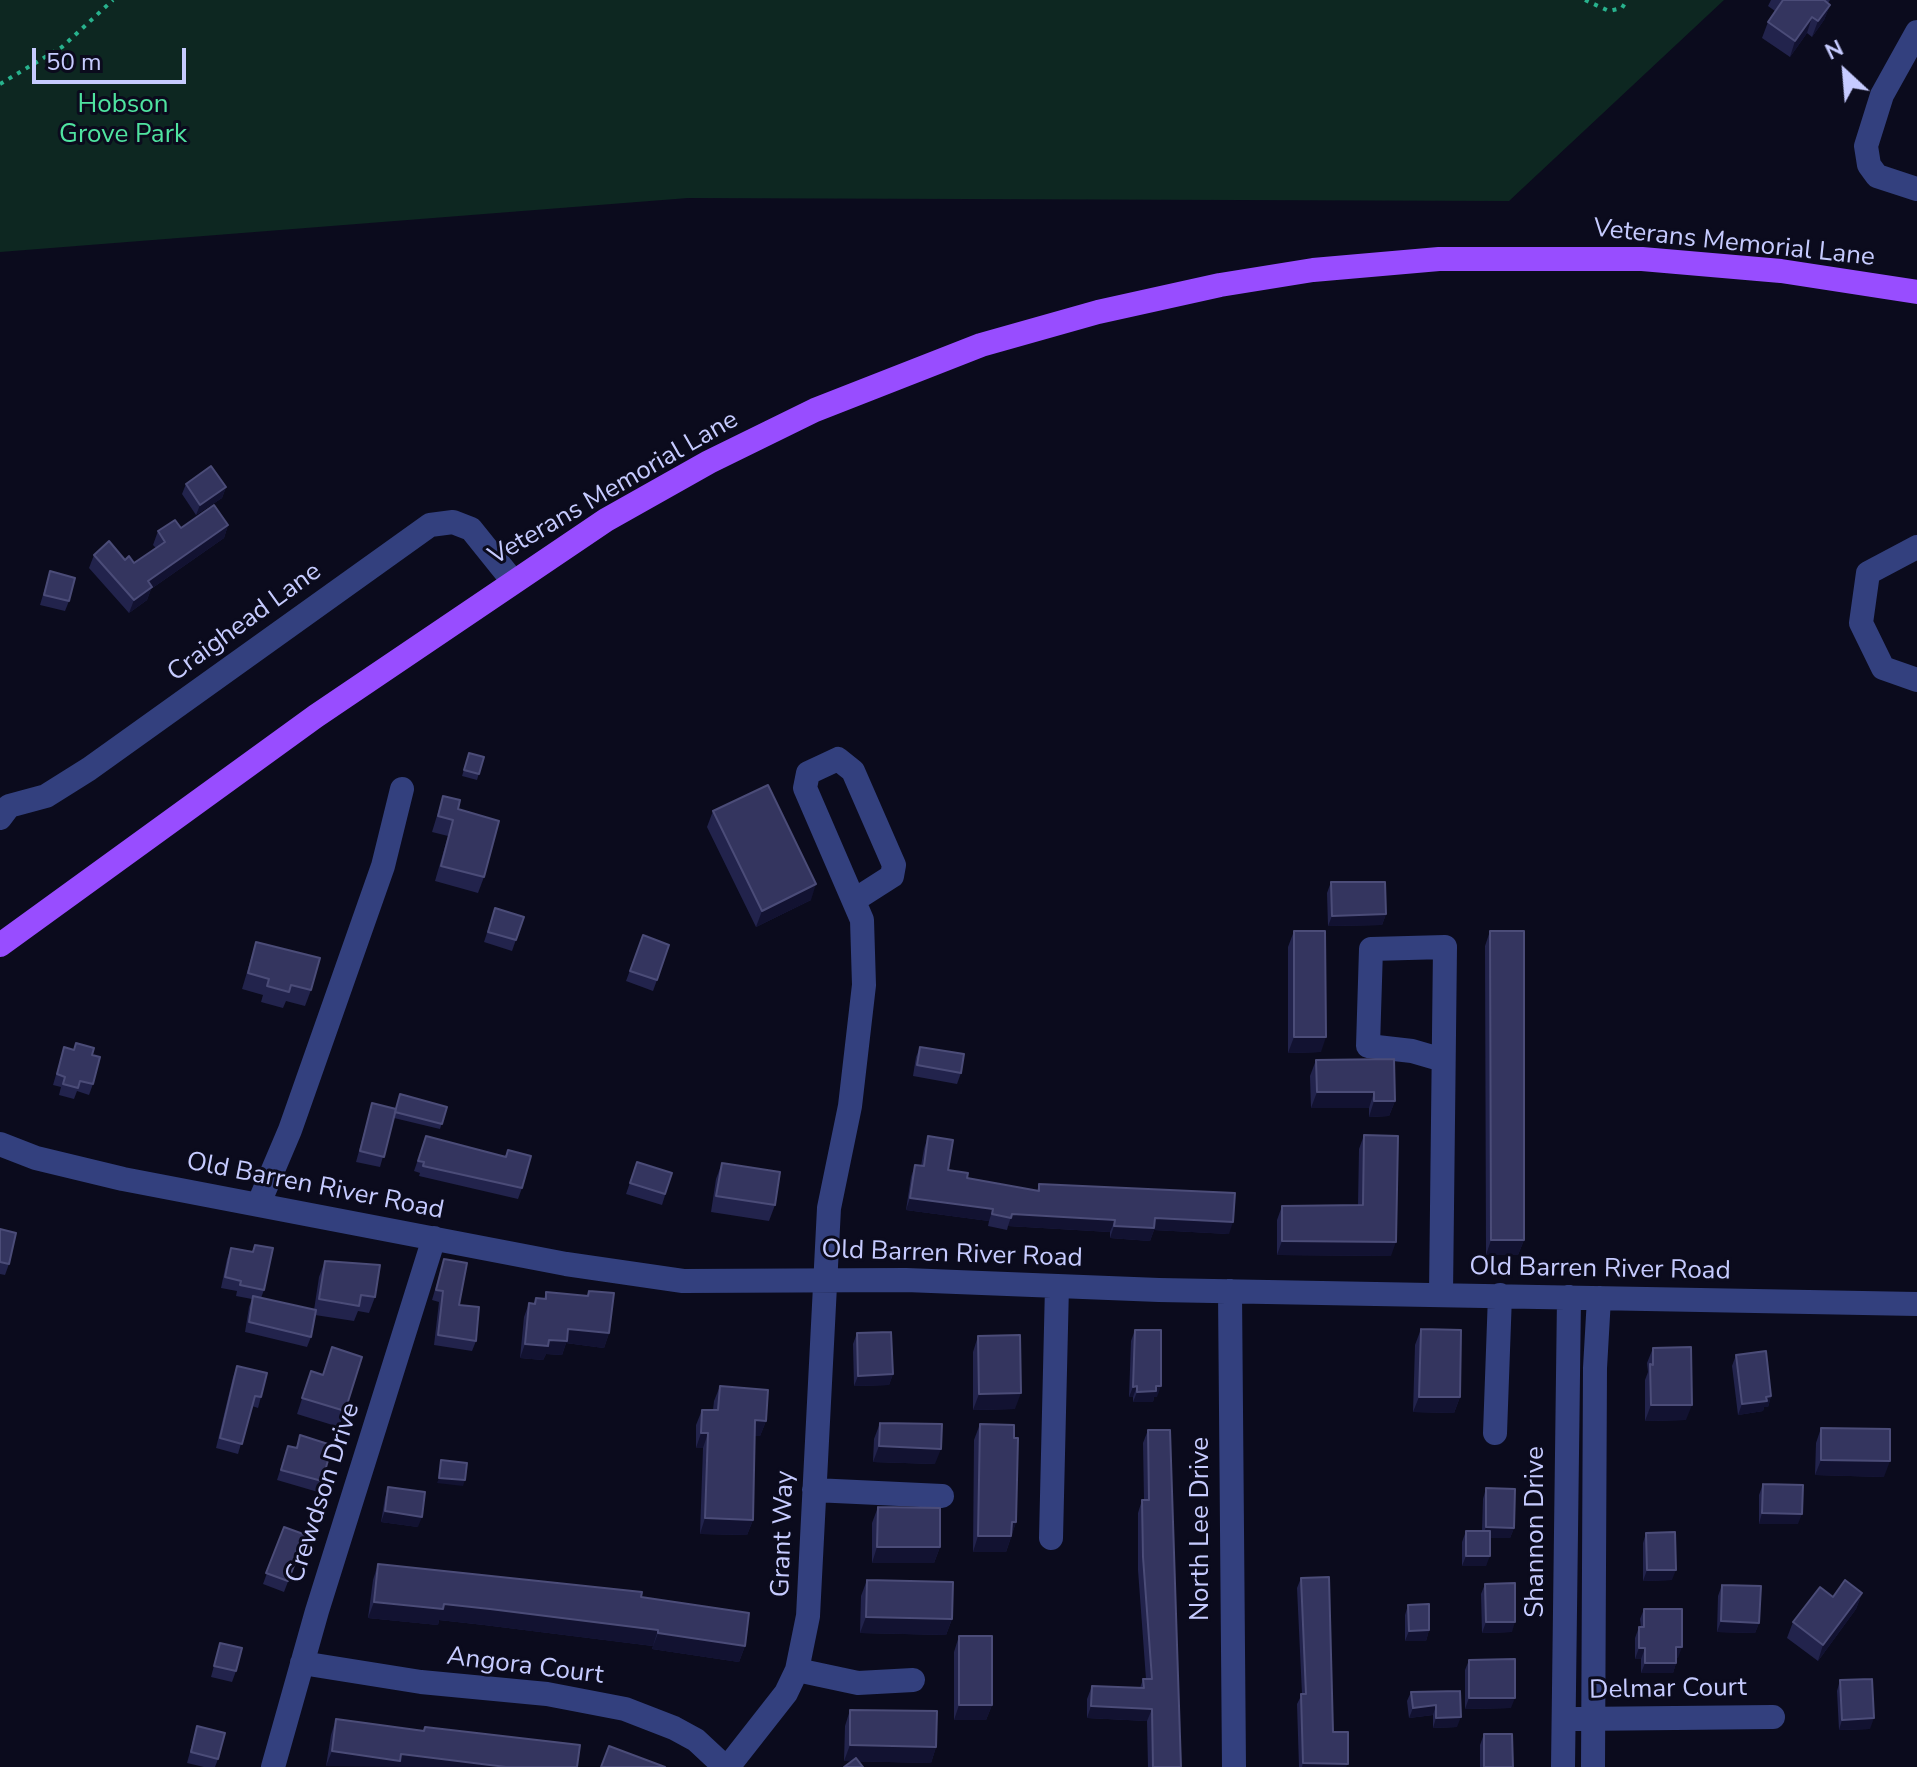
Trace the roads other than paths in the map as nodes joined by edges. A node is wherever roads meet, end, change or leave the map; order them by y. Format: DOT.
graph roads {
  1 [pos="1917,32"];
  2 [pos="1917,189"];
  3 [pos="1917,292"];
  4 [pos="1917,547"];
  5 [pos="512,580"];
  6 [pos="1917,680"];
  7 [pos="402,789"];
  8 [pos="0,818"];
  9 [pos="856,899"];
  10 [pos="0,945"];
  11 [pos="1443,1060"];
  12 [pos="0,1144"];
  13 [pos="259,1203"];
  14 [pos="434,1238"];
  15 [pos="825,1279"];
  16 [pos="1057,1286"];
  17 [pos="1230,1291"];
  18 [pos="1441,1294"];
  19 [pos="1500,1295"];
  20 [pos="1569,1297"];
  21 [pos="1599,1298"];
  22 [pos="1917,1304"];
  23 [pos="1495,1433"];
  24 [pos="814,1490"];
  25 [pos="942,1496"];
  26 [pos="1565,1509"];
  27 [pos="1594,1509"];
  28 [pos="1051,1538"];
  29 [pos="302,1663"];
  30 [pos="797,1670"];
  31 [pos="913,1680"];
  32 [pos="1773,1717"];
  33 [pos="1563,1719"];
  34 [pos="1592,1720"];
  35 [pos="273,1767"];
  36 [pos="726,1767"];
  37 [pos="1234,1767"];
  38 [pos="1563,1767"];
  39 [pos="1593,1767"];
  1 -- 2 [label="street"];
  3 -- 5 [label="main road, Veterans Memorial Lane"];
  4 -- 6 [label="street"];
  5 -- 8 [label="street, Craighead Lane"];
  5 -- 10 [label="main road, Veterans Memorial Lane"];
  7 -- 13 [label="street"];
  9 -- 9 [label="street, Grant Way"];
  9 -- 15 [label="street, Grant Way"];
  11 -- 11 [label="street"];
  11 -- 18 [label="street"];
  12 -- 13 [label="street, Old Barren River Road"];
  13 -- 14 [label="street, Old Barren River Road"];
  14 -- 15 [label="street, Old Barren River Road"];
  14 -- 29 [label="street, Crewdson Drive"];
  15 -- 16 [label="street, Old Barren River Road"];
  15 -- 24 [label="street, Grant Way"];
  16 -- 17 [label="street, Old Barren River Road"];
  16 -- 28 [label="street"];
  17 -- 18 [label="street, Old Barren River Road"];
  17 -- 37 [label="street, North Lee Drive"];
  18 -- 19 [label="street, Old Barren River Road"];
  19 -- 20 [label="street, Old Barren River Road"];
  19 -- 23 [label="street"];
  20 -- 21 [label="street, Old Barren River Road"];
  20 -- 26 [label="street, Shannon Drive"];
  21 -- 22 [label="street, Old Barren River Road"];
  21 -- 27 [label="street"];
  24 -- 25 [label="street"];
  24 -- 30 [label="street, Grant Way"];
  26 -- 27 [label="street"];
  26 -- 33 [label="street, Shannon Drive"];
  27 -- 34 [label="street"];
  29 -- 35 [label="street, Crewdson Drive"];
  29 -- 36 [label="street, Angora Court"];
  30 -- 31 [label="street"];
  30 -- 36 [label="street, Grant Way"];
  32 -- 34 [label="street, Delmar Court"];
  33 -- 34 [label="street, Delmar Court"];
  33 -- 38 [label="street, Shannon Drive"];
  34 -- 39 [label="street"];
}
